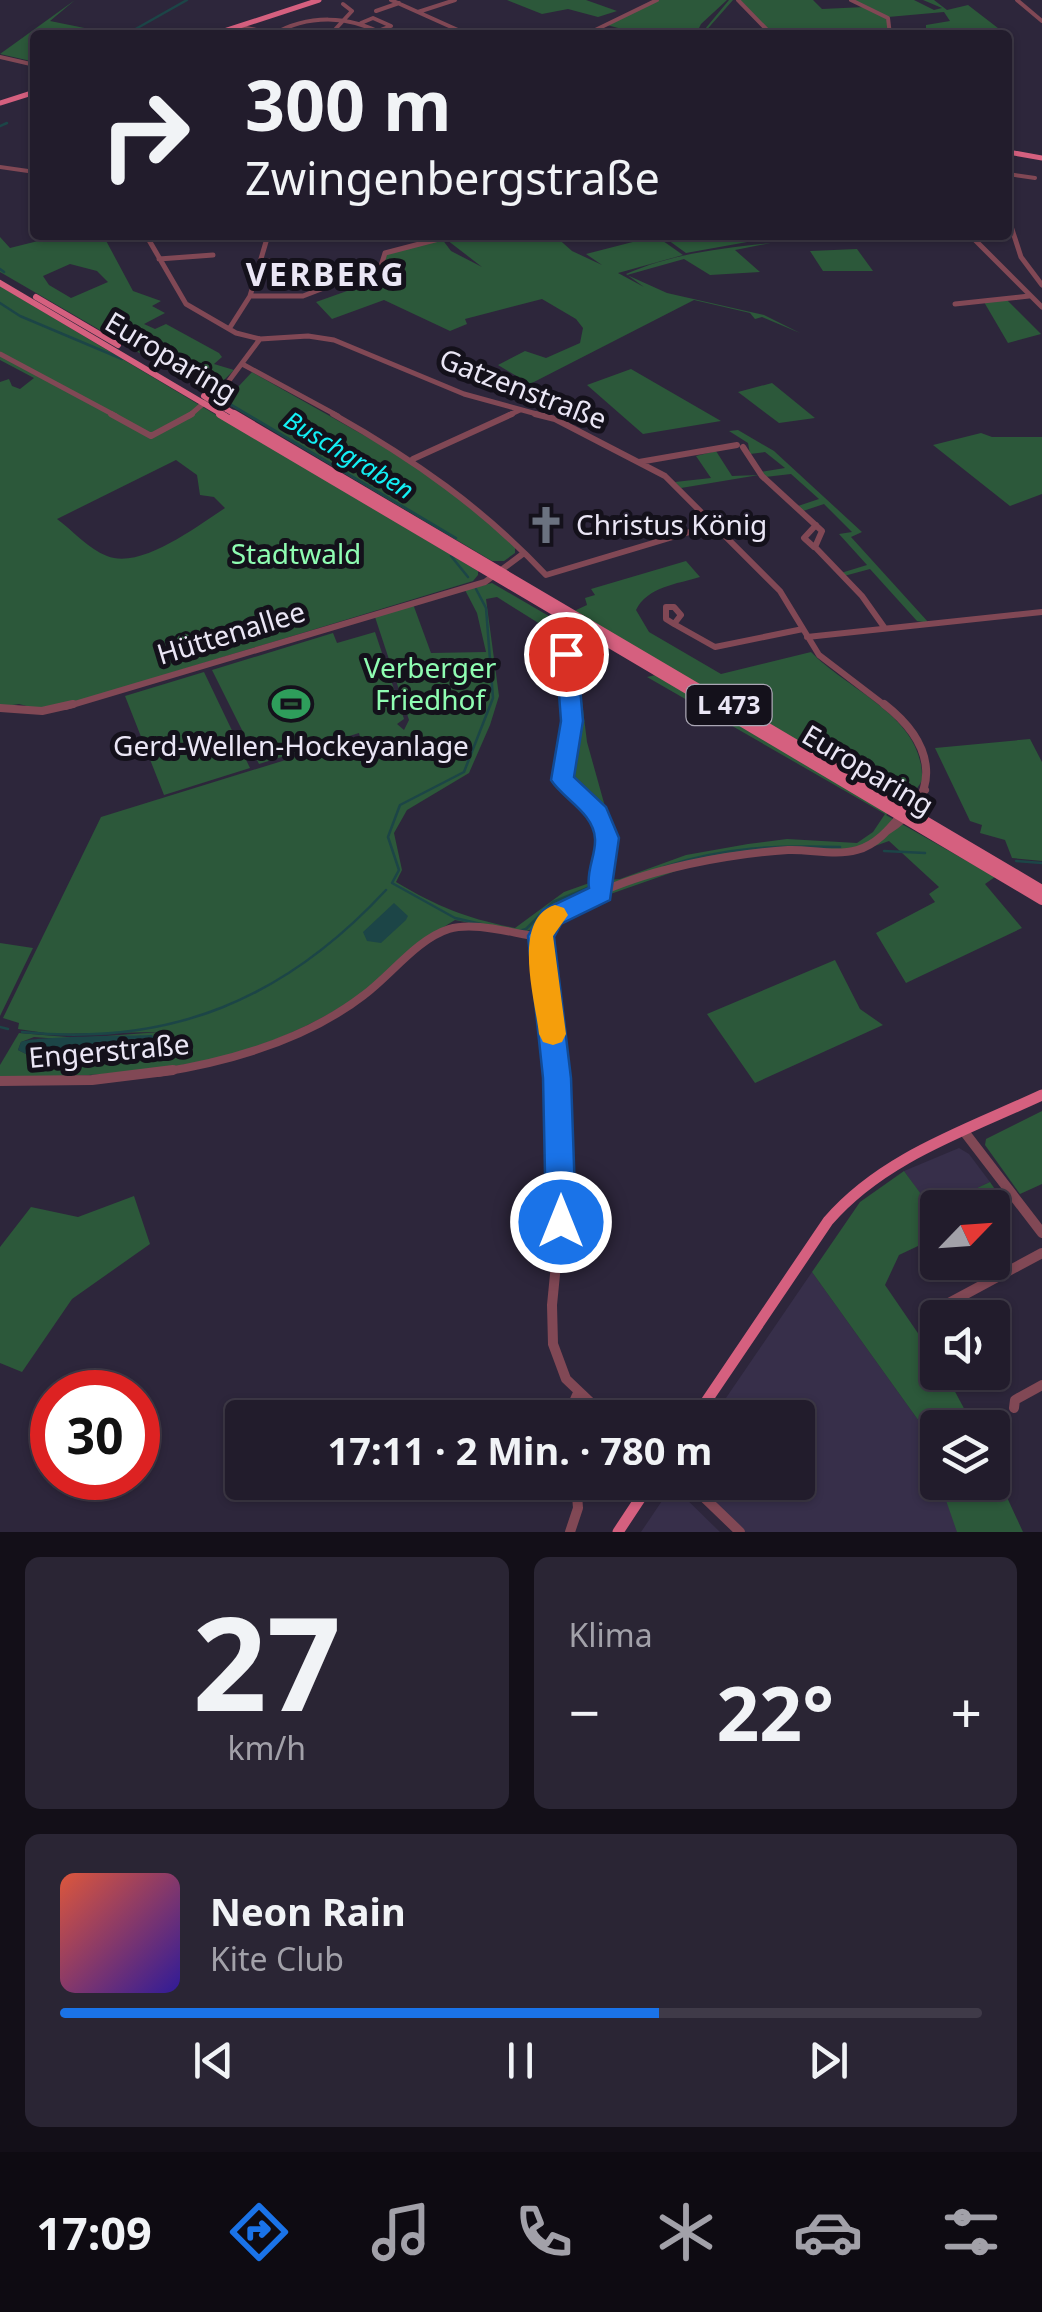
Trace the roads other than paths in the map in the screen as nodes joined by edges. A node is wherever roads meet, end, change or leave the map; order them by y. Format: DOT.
graph roads {
  1 [pos="319,0"];
  2 [pos="391,0"];
  3 [pos="455,0"];
  4 [pos="657,0"];
  5 [pos="738,0"];
  6 [pos="852,0"];
  7 [pos="1017,0"];
  8 [pos="343,4"];
  9 [pos="398,4"];
  10 [pos="376,11"];
  11 [pos="418,12"];
  12 [pos="342,21"];
  13 [pos="1042,22"];
  14 [pos="362,24"];
  15 [pos="289,27"];
  16 [pos="227,30"];
  17 [pos="282,30"];
  18 [pos="294,30"];
  19 [pos="334,30"];
  20 [pos="375,30"];
  21 [pos="386,30"];
  22 [pos="459,30"];
  23 [pos="595,30"];
  24 [pos="767,30"];
  25 [pos="889,30"];
  26 [pos="0,58"];
  27 [pos="30,65"];
  28 [pos="30,94"];
  29 [pos="0,103"];
  30 [pos="1012,153"];
  31 [pos="1042,158"];
  32 [pos="0,167"];
  33 [pos="30,171"];
  34 [pos="1012,175"];
  35 [pos="1035,178"];
  36 [pos="1012,229"];
  37 [pos="149,240"];
  38 [pos="266,240"];
  39 [pos="434,240"];
  40 [pos="975,240"];
  41 [pos="214,255"];
  42 [pos="159,259"];
  43 [pos="260,261"];
  44 [pos="282,261"];
  45 [pos="0,280"];
  46 [pos="1042,285"];
  47 [pos="1018,286"];
  48 [pos="250,296"];
  49 [pos="1029,296"];
  50 [pos="955,304"];
  51 [pos="1042,307"];
  52 [pos="234,321"];
  53 [pos="217,322"];
  54 [pos="229,329"];
  55 [pos="260,339"];
  56 [pos="0,354"];
  57 [pos="244,365"];
  58 [pos="206,400"];
  59 [pos="520,410"];
  60 [pos="413,459"];
  61 [pos="639,462"];
  62 [pos="713,525"];
  63 [pos="524,553"];
  64 [pos="496,572"];
  65 [pos="1042,612"];
  66 [pos="674,624"];
  67 [pos="884,628"];
  68 [pos="805,633"];
  69 [pos="570,646"];
  70 [pos="0,708"];
  71 [pos="905,814"];
  72 [pos="1042,890"];
  73 [pos="602,893"];
  74 [pos="1042,900"];
  75 [pos="541,936"];
  76 [pos="0,1081"];
  77 [pos="1042,1096"];
  78 [pos="966,1134"];
  79 [pos="1042,1233"];
  80 [pos="1042,1253"];
  81 [pos="955,1300"];
  82 [pos="1042,1386"];
  83 [pos="577,1395"];
  84 [pos="575,1400"];
  85 [pos="584,1400"];
  86 [pos="707,1400"];
  87 [pos="1014,1408"];
  88 [pos="577,1500"];
  89 [pos="639,1500"];
  90 [pos="707,1500"];
  91 [pos="570,1532"];
  92 [pos="618,1532"];
  93 [pos="740,1532"];
  1 -- 16 [label="main road"];
  2 -- 9 [label="street"];
  3 -- 11 [label="street"];
  4 -- 23 [label="street"];
  5 -- 24 [label="street"];
  6 -- 25 [label="street"];
  7 -- 13 [label="street"];
  8 -- 12 [label="street"];
  9 -- 10 [label="street"];
  9 -- 11 [label="street"];
  11 -- 22 [label="street"];
  12 -- 14 [label="street"];
  12 -- 15 [label="street"];
  12 -- 19 [label="street"];
  14 -- 20 [label="street"];
  14 -- 21 [label="street"];
  15 -- 17 [label="street"];
  15 -- 18 [label="street"];
  26 -- 27 [label="street"];
  28 -- 29 [label="main road"];
  30 -- 31 [label="main road"];
  32 -- 33 [label="street"];
  34 -- 35 [label="street"];
  36 -- 46 [label="street"];
  37 -- 42 [label="street, Gatzenstraße"];
  38 -- 43 [label="street"];
  39 -- 48 [label="street"];
  40 -- 47 [label="street"];
  41 -- 42 [label="street"];
  42 -- 53 [label="street, Gatzenstraße"];
  43 -- 44 [label="street"];
  43 -- 48 [label="street"];
  45 -- 58 [label="main road, Europaring / L 473"];
  46 -- 47 [label="street"];
  47 -- 49 [label="street"];
  48 -- 52 [label="street"];
  49 -- 50 [label="street"];
  49 -- 51 [label="street"];
  52 -- 53 [label="street"];
  52 -- 54 [label="street"];
  53 -- 54 [label="street, Gatzenstraße"];
  54 -- 55 [label="street, Gatzenstraße"];
  55 -- 57 [label="street"];
  55 -- 59 [label="street, Gatzenstraße"];
  56 -- 58 [label="street"];
  57 -- 58 [label="street"];
  57 -- 60 [label="street"];
  58 -- 64 [label="main road, Europaring / L 473"];
  59 -- 60 [label="street"];
  59 -- 61 [label="street, Gatzenstraße"];
  60 -- 63 [label="street"];
  61 -- 62 [label="street, Gatzenstraße"];
  61 -- 67 [label="street"];
  62 -- 63 [label="street"];
  62 -- 68 [label="street, Gatzenstraße"];
  63 -- 64 [label="street"];
  64 -- 70 [label="street, Hüttenallee"];
  64 -- 71 [label="main road, Europaring / L 473"];
  65 -- 67 [label="street"];
  66 -- 68 [label="street"];
  67 -- 68 [label="street"];
  68 -- 71 [label="street, Gatzenstraße"];
  69 -- 73 [label="street"];
  71 -- 72 [label="main road, Europaring / L 473"];
  71 -- 73 [label="street"];
  71 -- 74 [label="main road, Europaring / L 473"];
  73 -- 75 [label="street"];
  75 -- 76 [label="street, Engerstraße"];
  75 -- 83 [label="street"];
  77 -- 78 [label="main road"];
  78 -- 79 [label="street"];
  78 -- 86 [label="main road"];
  80 -- 81 [label="street"];
  82 -- 87 [label="street"];
  83 -- 84 [label="street"];
  83 -- 85 [label="street"];
  88 -- 91 [label="street"];
  89 -- 92 [label="main road"];
  90 -- 93 [label="street"];
}
